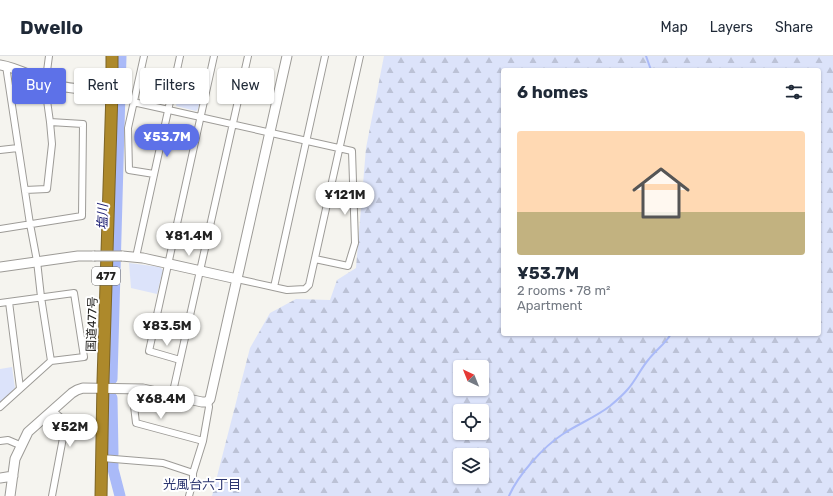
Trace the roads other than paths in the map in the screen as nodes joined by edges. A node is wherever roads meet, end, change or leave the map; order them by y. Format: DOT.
graph roads {
  1 [pos="49,56"];
  2 [pos="112,56"];
  3 [pos="144,56"];
  4 [pos="180,56"];
  5 [pos="214,56"];
  6 [pos="248,56"];
  7 [pos="287,56"];
  8 [pos="325,56"];
  9 [pos="360,56"];
  10 [pos="3,66"];
  11 [pos="47,68"];
  12 [pos="112,68"];
  13 [pos="133,102"];
  14 [pos="48,104"];
  15 [pos="112,104"];
  16 [pos="168,110"];
  17 [pos="201,117"];
  18 [pos="50,122"];
  19 [pos="233,124"];
  20 [pos="270,132"];
  21 [pos="306,141"];
  22 [pos="18,148"];
  23 [pos="340,148"];
  24 [pos="0,150"];
  25 [pos="154,174"];
  26 [pos="25,190"];
  27 [pos="30,224"];
  28 [pos="0,229"];
  29 [pos="136,257"];
  30 [pos="315,259"];
  31 [pos="37,261"];
  32 [pos="168,263"];
  33 [pos="0,267"];
  34 [pos="200,270"];
  35 [pos="237,279"];
  36 [pos="274,287"];
  37 [pos="41,297"];
  38 [pos="9,302"];
  39 [pos="0,303"];
  40 [pos="180,360"];
  41 [pos="51,361"];
  42 [pos="20,388"];
  43 [pos="103,388"];
  44 [pos="132,389"];
  45 [pos="172,396"];
  46 [pos="208,401"];
  47 [pos="0,406"];
  48 [pos="53,410"];
  49 [pos="0,441"];
  50 [pos="202,441"];
  51 [pos="22,446"];
  52 [pos="102,458"];
  53 [pos="193,473"];
  54 [pos="13,476"];
  55 [pos="0,478"];
  56 [pos="10,496"];
  57 [pos="52,496"];
  58 [pos="101,496"];
  59 [pos="189,496"];
  1 -- 11 [label="street"];
  2 -- 12 [label="highway, 国道477号 / 477"];
  3 -- 13 [label="street"];
  4 -- 16 [label="street"];
  5 -- 17 [label="street"];
  6 -- 19 [label="street"];
  7 -- 20 [label="street"];
  8 -- 21 [label="street"];
  9 -- 23 [label="street"];
  10 -- 22 [label="street"];
  13 -- 16 [label="street"];
  13 -- 25 [label="street"];
  14 -- 18 [label="street"];
  15 -- 43 [label="highway, 国道477号 / 477"];
  16 -- 17 [label="street"];
  16 -- 25 [label="street"];
  17 -- 19 [label="street"];
  17 -- 32 [label="street"];
  18 -- 26 [label="street"];
  18 -- 27 [label="street"];
  19 -- 20 [label="street"];
  19 -- 34 [label="street"];
  20 -- 21 [label="street"];
  20 -- 35 [label="street"];
  21 -- 23 [label="street"];
  21 -- 36 [label="street"];
  22 -- 24 [label="street"];
  22 -- 26 [label="street"];
  23 -- 30 [label="street"];
  23 -- 30 [label="street"];
  25 -- 29 [label="street"];
  26 -- 27 [label="street"];
  27 -- 28 [label="street"];
  27 -- 31 [label="street"];
  29 -- 31 [label="street, bridge"];
  29 -- 32 [label="street"];
  30 -- 36 [label="street"];
  31 -- 33 [label="street"];
  31 -- 37 [label="street"];
  32 -- 34 [label="street"];
  32 -- 40 [label="street"];
  34 -- 35 [label="street"];
  34 -- 40 [label="street"];
  35 -- 36 [label="street"];
  35 -- 46 [label="street"];
  37 -- 38 [label="street"];
  37 -- 41 [label="street"];
  37 -- 41 [label="street"];
  38 -- 39 [label="street"];
  38 -- 42 [label="street"];
  40 -- 45 [label="street"];
  41 -- 42 [label="street"];
  42 -- 47 [label="street"];
  43 -- 44 [label="street"];
  43 -- 48 [label="street"];
  43 -- 52 [label="highway, 国道477号 / 477"];
  44 -- 45 [label="street"];
  44 -- 50 [label="street"];
  45 -- 46 [label="street"];
  46 -- 50 [label="street"];
  48 -- 51 [label="street"];
  48 -- 57 [label="street"];
  49 -- 51 [label="street"];
  50 -- 53 [label="street"];
  51 -- 54 [label="street"];
  52 -- 53 [label="street"];
  52 -- 58 [label="highway, 国道477号 / 477"];
  53 -- 59 [label="street"];
  54 -- 55 [label="street"];
  54 -- 56 [label="street"];
}
